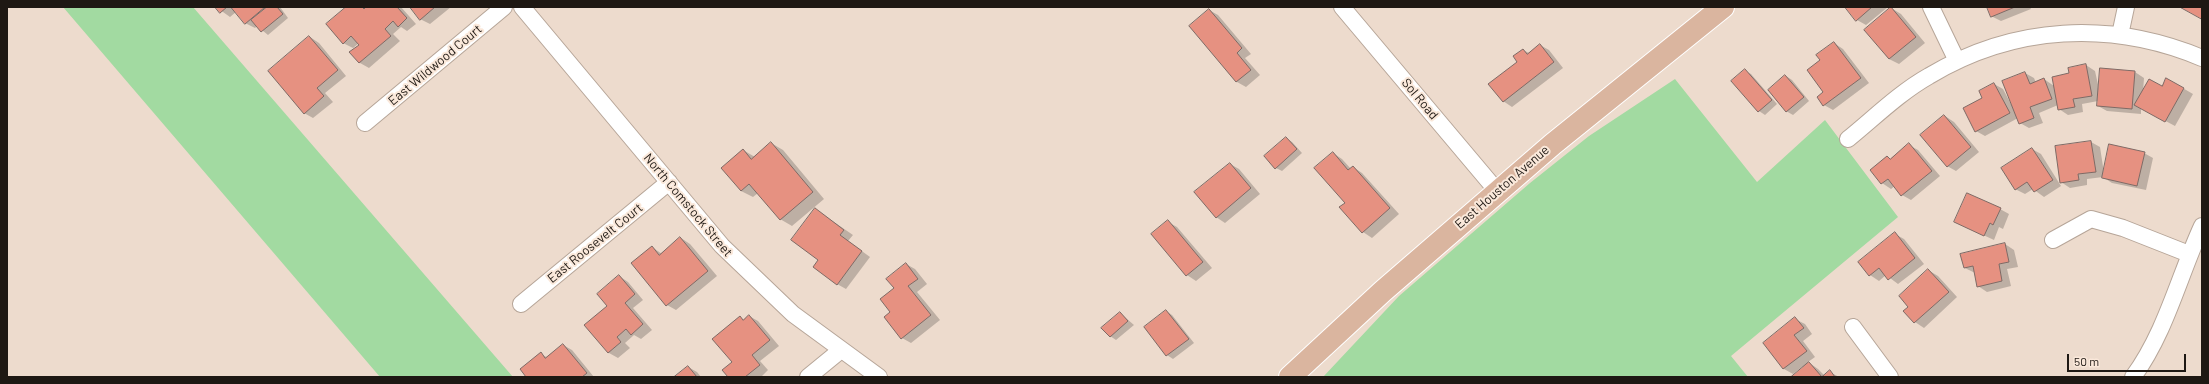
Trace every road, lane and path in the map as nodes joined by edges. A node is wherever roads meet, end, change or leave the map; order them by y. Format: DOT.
graph roads {
  1 [pos="504,7"];
  2 [pos="522,7"];
  3 [pos="1342,7"];
  4 [pos="1723,7"];
  5 [pos="1931,7"];
  6 [pos="2126,7"];
  7 [pos="2120,35"];
  8 [pos="2202,58"];
  9 [pos="1958,61"];
  10 [pos="365,123"];
  11 [pos="1848,139"];
  12 [pos="669,182"];
  13 [pos="1497,191"];
  14 [pos="2202,226"];
  15 [pos="2053,240"];
  16 [pos="2189,254"];
  17 [pos="521,304"];
  18 [pos="1853,327"];
  19 [pos="841,350"];
  20 [pos="808,377"];
  21 [pos="879,377"];
  22 [pos="1290,377"];
  23 [pos="1890,377"];
  24 [pos="2133,377"];
  1 -- 10 [label="street, East Wildwood Court"];
  2 -- 12 [label="street, North Comstock Street"];
  3 -- 13 [label="street, Sol Road"];
  4 -- 13 [label="main road, East Houston Avenue"];
  5 -- 9 [label="street"];
  6 -- 7 [label="street"];
  7 -- 8 [label="street"];
  7 -- 9 [label="street"];
  9 -- 11 [label="street"];
  12 -- 17 [label="street, East Roosevelt Court"];
  12 -- 19 [label="street, North Comstock Street"];
  13 -- 22 [label="main road, East Houston Avenue"];
  14 -- 16 [label="street"];
  15 -- 16 [label="street"];
  16 -- 24 [label="street"];
  18 -- 23 [label="street"];
  19 -- 20 [label="street"];
  19 -- 21 [label="street, North Comstock Street"];
}
